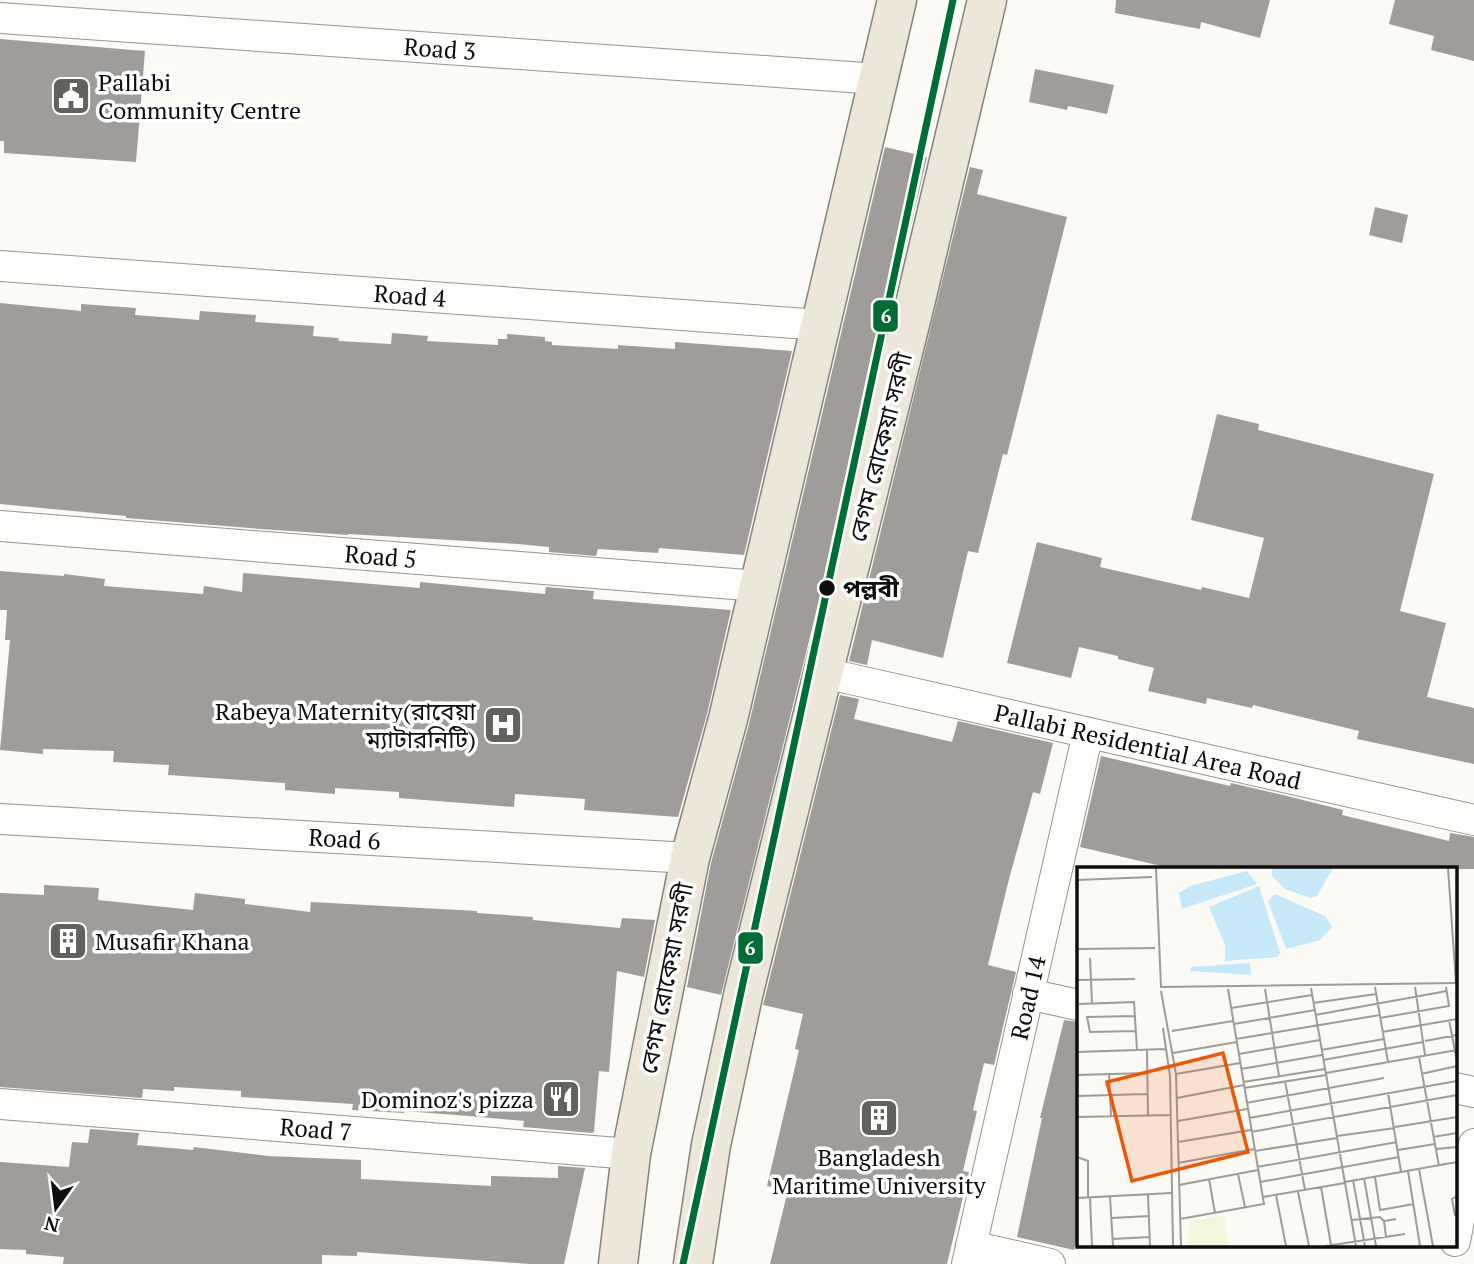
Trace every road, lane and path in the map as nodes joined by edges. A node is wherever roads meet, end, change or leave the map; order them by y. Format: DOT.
graph roads {
  1 [pos="897,0"];
  2 [pos="987,0"];
  3 [pos="0,18"];
  4 [pos="879,79"];
  5 [pos="0,266"];
  6 [pos="821,326"];
  7 [pos="0,526"];
  8 [pos="759,586"];
  9 [pos="824,673"];
  10 [pos="1088,733"];
  11 [pos="0,819"];
  12 [pos="1474,820"];
  13 [pos="690,858"];
  14 [pos="1028,995"];
  15 [pos="1077,1005"];
  16 [pos="1456,1088"];
  17 [pos="1474,1092"];
  18 [pos="0,1104"];
  19 [pos="1474,1144"];
  20 [pos="631,1154"];
  21 [pos="1456,1233"];
  22 [pos="1453,1246"];
  23 [pos="969,1255"];
  24 [pos="618,1264"];
  25 [pos="693,1264"];
  26 [pos="1050,1264"];
  27 [pos="1450,1264"];
  1 -- 4 [label="main road, বেগম রোকেয়া সরণী"];
  2 -- 9 [label="main road, বেগম রোকেয়া সরণী"];
  3 -- 4 [label="street, Road 3"];
  4 -- 6 [label="main road, বেগম রোকেয়া সরণী"];
  5 -- 6 [label="street, Road 4"];
  6 -- 8 [label="main road, বেগম রোকেয়া সরণী"];
  7 -- 8 [label="street, Road 5"];
  8 -- 13 [label="main road, বেগম রোকেয়া সরণী"];
  9 -- 10 [label="street, Pallabi Residential Area Road"];
  9 -- 25 [label="main road, বেগম রোকেয়া সরণী"];
  10 -- 12 [label="street, Pallabi Residential Area Road"];
  10 -- 14 [label="street, Road 14"];
  11 -- 13 [label="street, Road 6"];
  13 -- 20 [label="main road, বেগম রোকেয়া সরণী"];
  14 -- 15 [label="street"];
  14 -- 23 [label="street, Road 14"];
  16 -- 17 [label="street"];
  18 -- 20 [label="street, Road 7"];
  19 -- 21 [label="street"];
  20 -- 24 [label="main road, বেগম রোকেয়া সরণী"];
  22 -- 27 [label="street"];
  23 -- 26 [label="street"];
}
